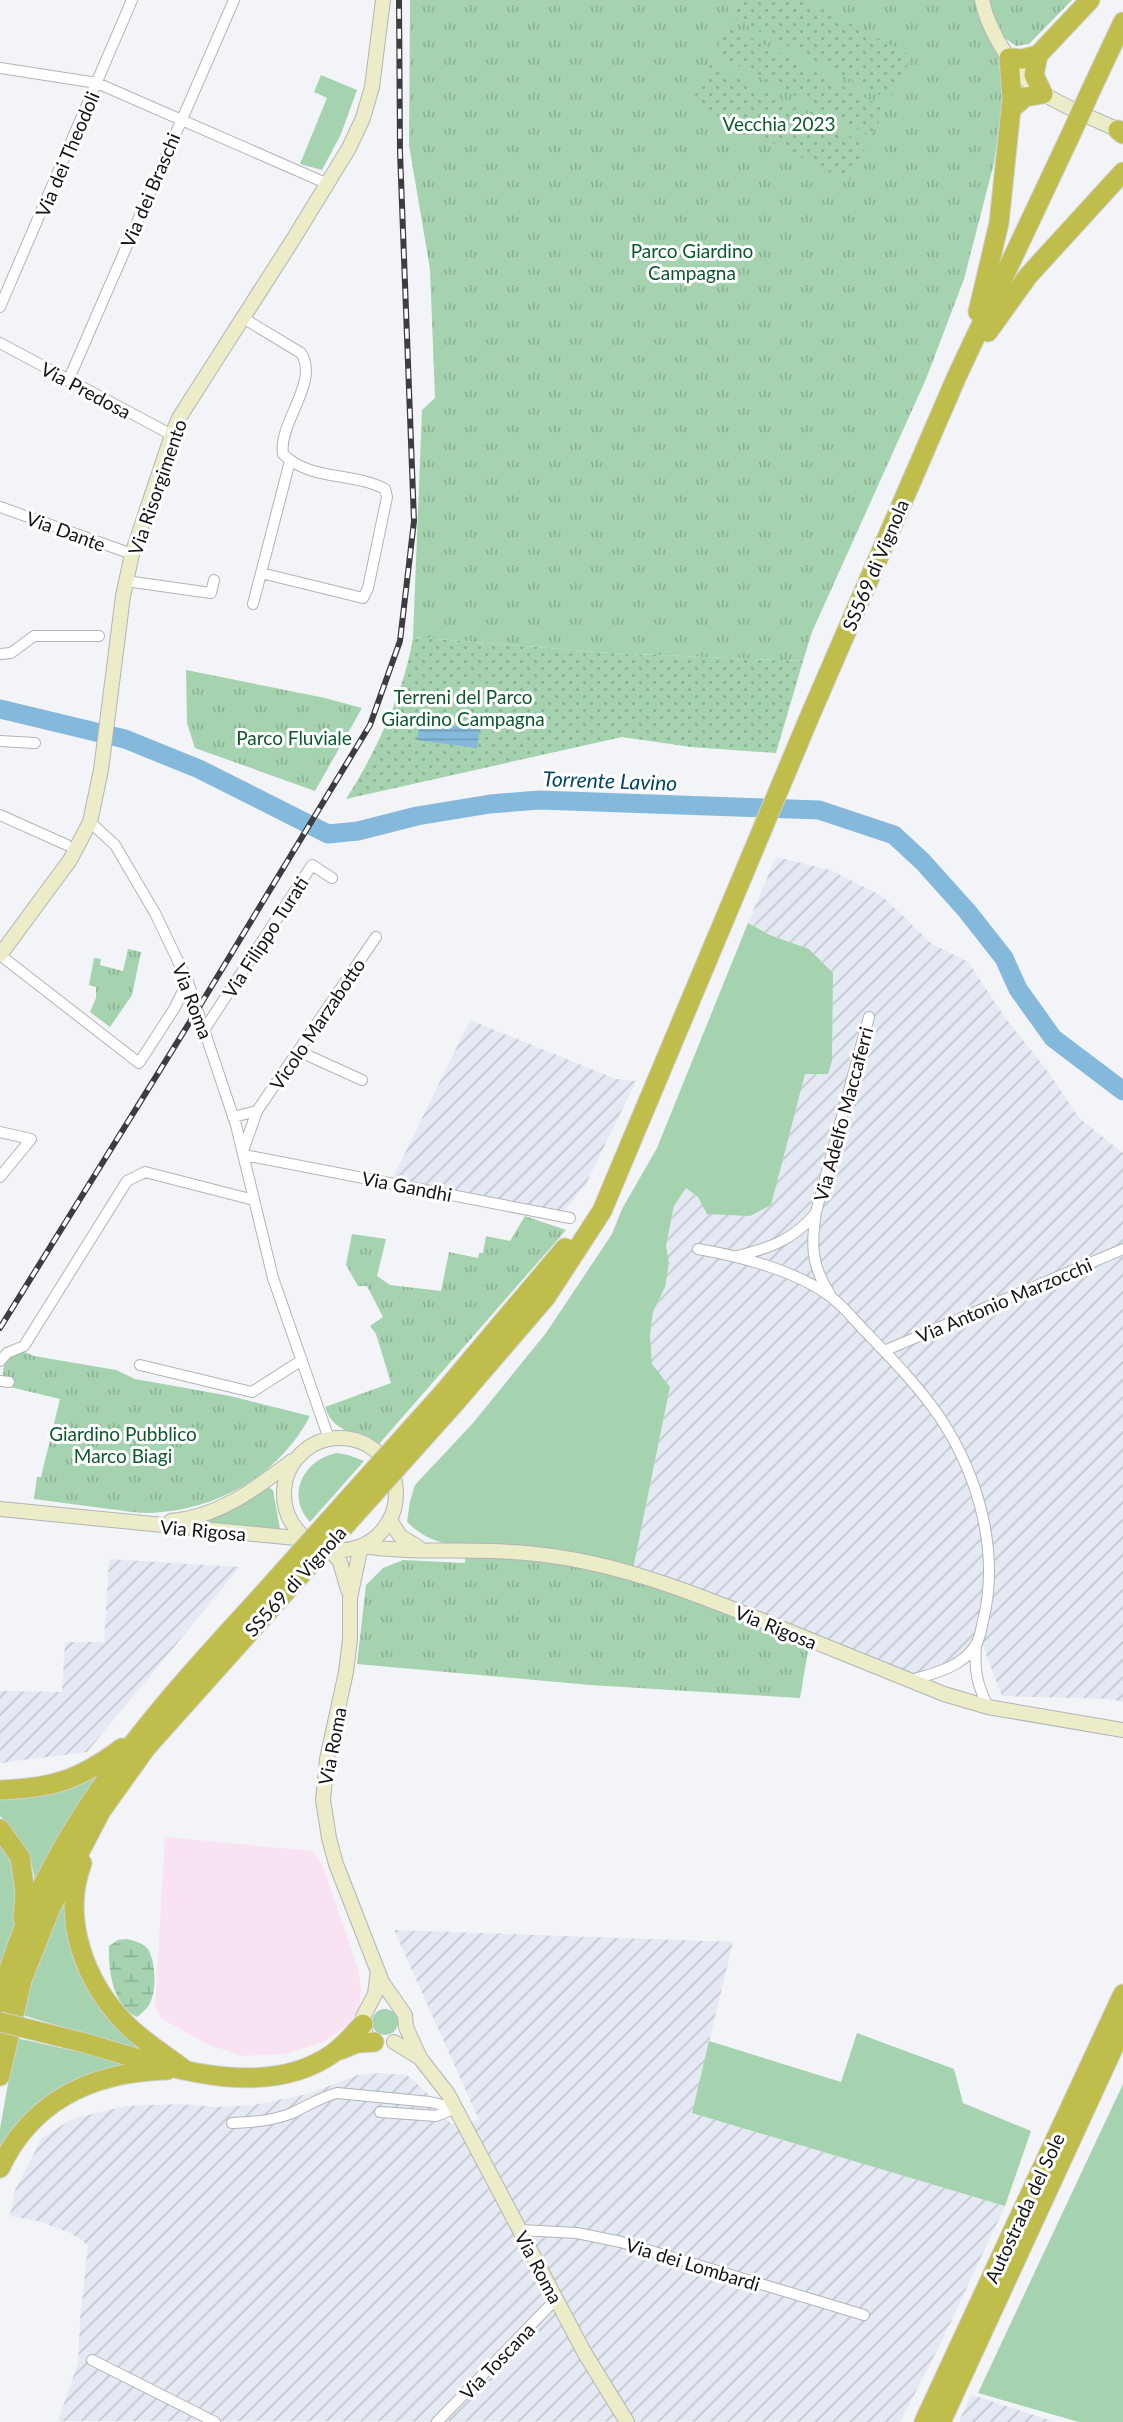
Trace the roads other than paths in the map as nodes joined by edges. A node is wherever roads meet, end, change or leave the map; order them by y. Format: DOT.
graph roads {
  1 [pos="132,0"];
  2 [pos="233,0"];
  3 [pos="383,0"];
  4 [pos="982,0"];
  5 [pos="1090,0"];
  6 [pos="1123,23"];
  7 [pos="1038,55"];
  8 [pos="1009,58"];
  9 [pos="0,68"];
  10 [pos="97,83"];
  11 [pos="1043,94"];
  12 [pos="1011,109"];
  13 [pos="180,119"];
  14 [pos="1122,132"];
  15 [pos="1123,172"];
  16 [pos="328,184"];
  17 [pos="0,307"];
  18 [pos="243,318"];
  19 [pos="0,343"];
  20 [pos="957,376"];
  21 [pos="68,381"];
  22 [pos="172,435"];
  23 [pos="290,461"];
  24 [pos="0,507"];
  25 [pos="132,554"];
  26 [pos="261,573"];
  27 [pos="214,580"];
  28 [pos="126,581"];
  29 [pos="253,604"];
  30 [pos="99,636"];
  31 [pos="0,654"];
  32 [pos="0,741"];
  33 [pos="36,743"];
  34 [pos="0,815"];
  35 [pos="90,821"];
  36 [pos="67,845"];
  37 [pos="332,878"];
  38 [pos="376,937"];
  39 [pos="0,955"];
  40 [pos="188,982"];
  41 [pos="194,1006"];
  42 [pos="174,1009"];
  43 [pos="869,1017"];
  44 [pos="204,1030"];
  45 [pos="298,1051"];
  46 [pos="362,1080"];
  47 [pos="257,1111"];
  48 [pos="233,1117"];
  49 [pos="0,1132"];
  50 [pos="243,1153"];
  51 [pos="0,1177"];
  52 [pos="254,1200"];
  53 [pos="816,1212"];
  54 [pos="570,1218"];
  55 [pos="698,1249"];
  56 [pos="1123,1249"];
  57 [pos="737,1256"];
  58 [pos="831,1296"];
  59 [pos="884,1350"];
  60 [pos="302,1360"];
  61 [pos="0,1361"];
  62 [pos="139,1365"];
  63 [pos="329,1439"];
  64 [pos="299,1456"];
  65 [pos="0,1509"];
  66 [pos="390,1520"];
  67 [pos="142,1524"];
  68 [pos="306,1539"];
  69 [pos="361,1546"];
  70 [pos="330,1549"];
  71 [pos="423,1549"];
  72 [pos="350,1598"];
  73 [pos="259,1610"];
  74 [pos="976,1646"];
  75 [pos="911,1681"];
  76 [pos="988,1707"];
  77 [pos="1123,1730"];
  78 [pos="137,1737"];
  79 [pos="0,1790"];
  80 [pos="101,1811"];
  81 [pos="0,1829"];
  82 [pos="22,1929"];
  83 [pos="378,1970"];
  84 [pos="1123,1994"];
  85 [pos="0,2003"];
  86 [pos="397,2004"];
  87 [pos="371,2005"];
  88 [pos="0,2022"];
  89 [pos="363,2024"];
  90 [pos="406,2027"];
  91 [pos="1123,2027"];
  92 [pos="384,2042"];
  93 [pos="335,2052"];
  94 [pos="420,2059"];
  95 [pos="185,2070"];
  96 [pos="0,2076"];
  97 [pos="456,2108"];
  98 [pos="380,2112"];
  99 [pos="232,2123"];
  100 [pos="0,2168"];
  101 [pos="520,2230"];
  102 [pos="556,2299"];
  103 [pos="863,2315"];
  104 [pos="92,2360"];
  105 [pos="215,2422"];
  106 [pos="437,2422"];
  107 [pos="627,2422"];
  108 [pos="924,2422"];
  109 [pos="941,2422"];
  1 -- 10 [label="street, Via dei Theodoli"];
  2 -- 13 [label="street, Via dei Braschi"];
  3 -- 16 [label="main road, Via Risorgimento"];
  4 -- 8 [label="main road"];
  5 -- 7 [label="highway"];
  6 -- 20 [label="highway, SS569 di Vignola, bridge"];
  7 -- 8 [label="highway"];
  7 -- 11 [label="highway"];
  8 -- 11 [label="main road"];
  8 -- 12 [label="highway"];
  9 -- 10 [label="street"];
  10 -- 13 [label="street"];
  10 -- 17 [label="street, Via dei Theodoli"];
  11 -- 12 [label="highway"];
  11 -- 14 [label="main road"];
  12 -- 20 [label="highway"];
  13 -- 16 [label="street"];
  13 -- 21 [label="street, Via dei Braschi"];
  15 -- 20 [label="highway"];
  16 -- 18 [label="main road, Via Risorgimento"];
  18 -- 22 [label="main road, Via Risorgimento"];
  18 -- 23 [label="street"];
  19 -- 21 [label="street, Via Predosa"];
  20 -- 73 [label="highway, SS569 di Vignola, bridge"];
  21 -- 22 [label="street, Via Predosa"];
  22 -- 25 [label="main road, Via Risorgimento"];
  23 -- 26 [label="street"];
  23 -- 26 [label="street"];
  24 -- 25 [label="street, Via Dante"];
  25 -- 28 [label="main road, Via Risorgimento"];
  26 -- 29 [label="street"];
  27 -- 28 [label="street"];
  28 -- 35 [label="main road, Via Risorgimento"];
  30 -- 31 [label="street"];
  32 -- 33 [label="street"];
  34 -- 36 [label="street"];
  35 -- 39 [label="main road, Via Risorgimento"];
  35 -- 40 [label="street, Via Roma"];
  37 -- 44 [label="street, Via Filippo Turati"];
  38 -- 45 [label="street, Vicolo Marzabotto"];
  39 -- 42 [label="street"];
  40 -- 41 [label="street, Via Roma"];
  40 -- 42 [label="street"];
  41 -- 42 [label="street"];
  41 -- 44 [label="street, Via Roma"];
  43 -- 53 [label="street, Via Adelfo Maccaferri"];
  44 -- 48 [label="street, Via Roma"];
  45 -- 46 [label="street"];
  45 -- 47 [label="street, Vicolo Marzabotto"];
  47 -- 48 [label="street, Vicolo Marzabotto"];
  47 -- 50 [label="street, Vicolo Marzabotto"];
  48 -- 50 [label="street, Via Roma"];
  49 -- 51 [label="street"];
  50 -- 52 [label="street, Via Roma"];
  50 -- 54 [label="street, Via Gandhi"];
  52 -- 60 [label="street, Via Roma"];
  52 -- 61 [label="street"];
  53 -- 57 [label="street, Via Adelfo Maccaferri"];
  53 -- 58 [label="street, Via Adelfo Maccaferri"];
  55 -- 57 [label="street"];
  56 -- 59 [label="street, Via Antonio Marzocchi"];
  57 -- 58 [label="street"];
  58 -- 59 [label="street"];
  59 -- 74 [label="street"];
  60 -- 62 [label="street"];
  60 -- 63 [label="street, Via Roma"];
  63 -- 64 [label="main road"];
  63 -- 66 [label="main road"];
  64 -- 67 [label="main road, Via Rigosa"];
  64 -- 68 [label="main road"];
  65 -- 67 [label="main road, Via Rigosa"];
  66 -- 69 [label="main road"];
  66 -- 71 [label="main road"];
  67 -- 68 [label="main road, Via Rigosa"];
  68 -- 70 [label="main road"];
  69 -- 70 [label="main road"];
  69 -- 71 [label="main road, Via Rigosa"];
  69 -- 72 [label="main road, Via Roma"];
  70 -- 72 [label="main road, Via Roma"];
  71 -- 75 [label="main road, Via Rigosa"];
  72 -- 83 [label="main road, Via Roma"];
  73 -- 78 [label="highway, SS569 di Vignola"];
  73 -- 80 [label="highway, SS569 di Vignola"];
  74 -- 75 [label="street"];
  74 -- 76 [label="street"];
  75 -- 76 [label="main road, Via Rigosa"];
  76 -- 77 [label="main road, Via Rigosa"];
  78 -- 79 [label="highway"];
  78 -- 82 [label="highway, SS569 di Vignola"];
  80 -- 95 [label="highway"];
  80 -- 96 [label="highway, SS569 di Vignola"];
  81 -- 82 [label="highway"];
  82 -- 85 [label="highway, SS569 di Vignola"];
  83 -- 86 [label="main road, Via Roma"];
  83 -- 87 [label="main road"];
  84 -- 108 [label="highway, Autostrada del Sole"];
  86 -- 87 [label="main road"];
  86 -- 90 [label="main road, Via Roma"];
  87 -- 89 [label="main road"];
  88 -- 95 [label="highway, bridge"];
  89 -- 92 [label="main road, Via Roma"];
  89 -- 93 [label="highway"];
  90 -- 92 [label="main road"];
  90 -- 94 [label="main road, Via Roma"];
  91 -- 109 [label="highway, Autostrada del Sole"];
  92 -- 93 [label="highway"];
  92 -- 94 [label="main road, Via Roma"];
  93 -- 95 [label="highway"];
  94 -- 97 [label="main road, Via Roma"];
  95 -- 100 [label="highway"];
  97 -- 98 [label="street"];
  97 -- 99 [label="street"];
  97 -- 101 [label="main road, Via Roma"];
  101 -- 102 [label="main road, Via Roma"];
  101 -- 103 [label="street, Via dei Lombardi"];
  102 -- 106 [label="street, Via Toscana"];
  102 -- 107 [label="main road, Via Roma"];
  104 -- 105 [label="street"];
}
